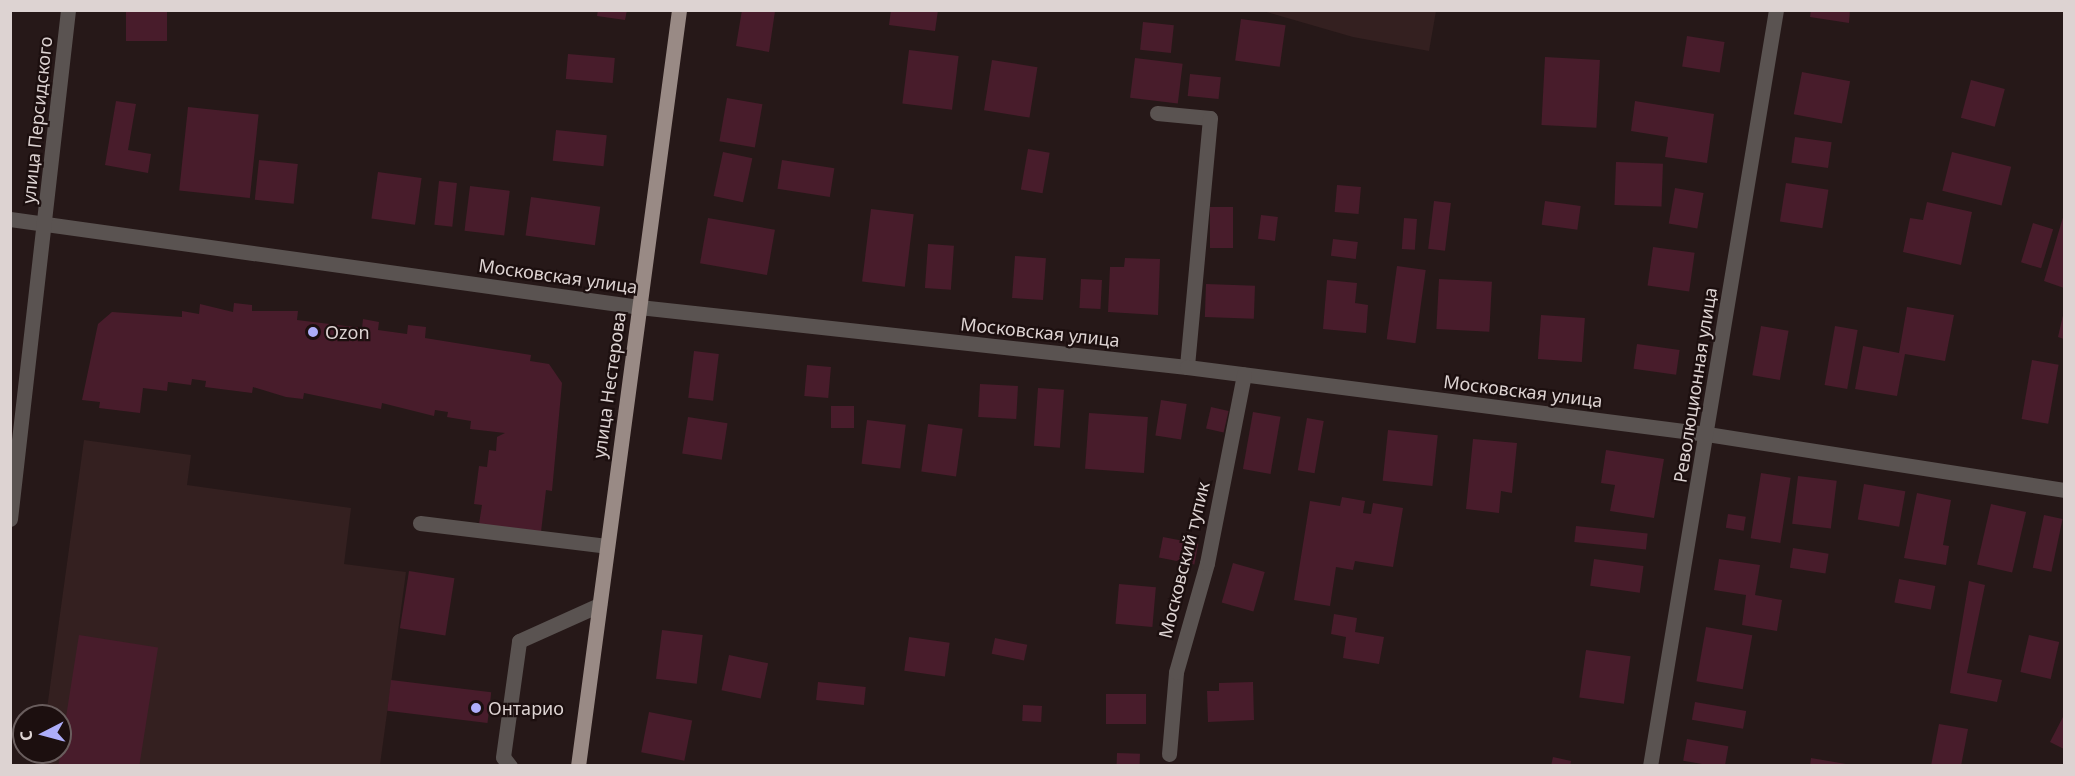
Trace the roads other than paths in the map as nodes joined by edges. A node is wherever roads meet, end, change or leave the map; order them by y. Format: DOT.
graph roads {
  1 [pos="68,10"];
  2 [pos="679,10"];
  3 [pos="1776,10"];
  4 [pos="1156,113"];
  5 [pos="10,219"];
  6 [pos="45,223"];
  7 [pos="639,307"];
  8 [pos="1187,367"];
  9 [pos="1244,375"];
  10 [pos="1707,434"];
  11 [pos="2064,490"];
  12 [pos="10,519"];
  13 [pos="420,523"];
  14 [pos="607,546"];
  15 [pos="599,605"];
  16 [pos="1169,754"];
  17 [pos="510,765"];
  18 [pos="578,765"];
  19 [pos="1650,765"];
  1 -- 6 [label="street, улица Персидского"];
  2 -- 7 [label="main road, улица Нестерова"];
  3 -- 10 [label="street, Революционная улица"];
  4 -- 8 [label="street"];
  5 -- 6 [label="street, Московская улица"];
  6 -- 7 [label="street, Московская улица"];
  6 -- 12 [label="street, улица Персидского"];
  7 -- 8 [label="street, Московская улица"];
  7 -- 14 [label="main road, улица Нестерова"];
  8 -- 9 [label="street, Московская улица"];
  9 -- 10 [label="street, Московская улица"];
  9 -- 16 [label="street, Московский тупик"];
  10 -- 11 [label="street, Московская улица"];
  10 -- 19 [label="street, Революционная улица"];
  13 -- 14 [label="street"];
  14 -- 15 [label="main road, улица Нестерова"];
  15 -- 17 [label="street"];
  15 -- 18 [label="main road, улица Нестерова"];
}
